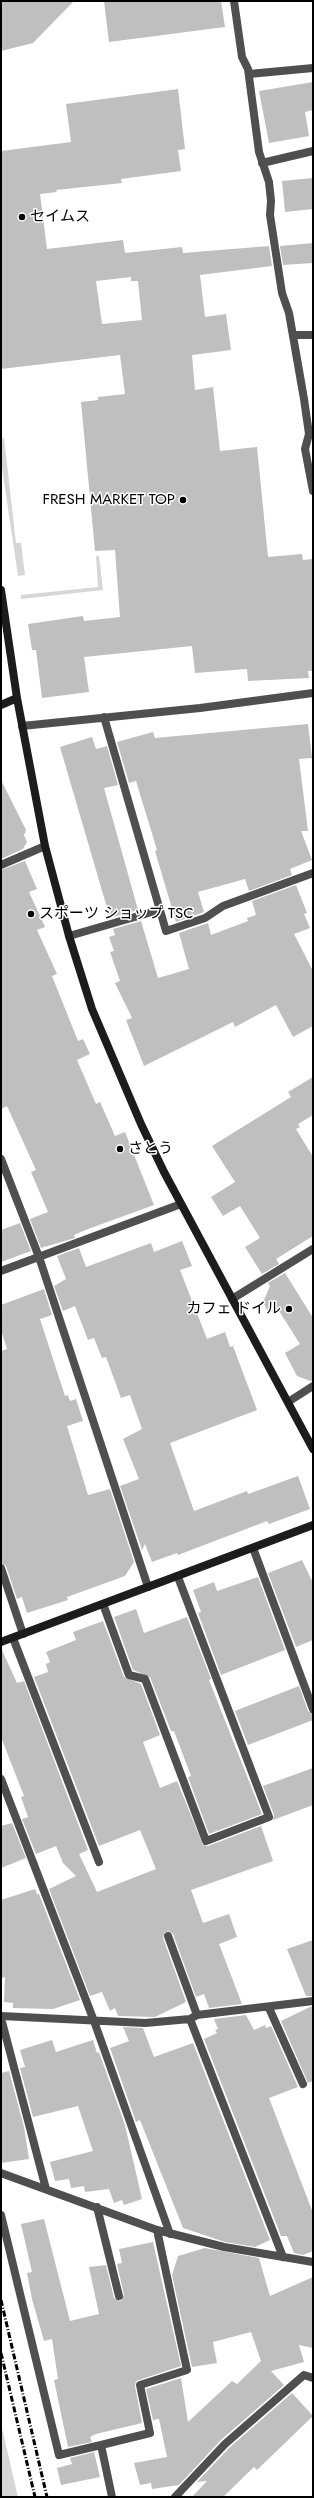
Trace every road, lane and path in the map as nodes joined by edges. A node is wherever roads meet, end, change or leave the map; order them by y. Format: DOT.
graph roads {
  1 [pos="234,1"];
  2 [pos="313,68"];
  3 [pos="249,74"];
  4 [pos="313,151"];
  5 [pos="262,163"];
  6 [pos="293,335"];
  7 [pos="313,335"];
  8 [pos="304,399"];
  9 [pos="313,399"];
  10 [pos="313,491"];
  11 [pos="1,590"];
  12 [pos="313,693"];
  13 [pos="16,698"];
  14 [pos="1,705"];
  15 [pos="104,717"];
  16 [pos="22,726"];
  17 [pos="45,846"];
  18 [pos="1,865"];
  19 [pos="313,873"];
  20 [pos="159,910"];
  21 [pos="69,936"];
  22 [pos="1,1159"];
  23 [pos="181,1204"];
  24 [pos="313,1249"];
  25 [pos="39,1257"];
  26 [pos="1,1271"];
  27 [pos="232,1299"];
  28 [pos="313,1386"];
  29 [pos="288,1402"];
  30 [pos="313,1449"];
  31 [pos="313,1525"];
  32 [pos="253,1548"];
  33 [pos="1,1568"];
  34 [pos="178,1576"];
  35 [pos="148,1587"];
  36 [pos="103,1604"];
  37 [pos="22,1634"];
  38 [pos="13,1638"];
  39 [pos="1,1642"];
  40 [pos="313,1709"];
  41 [pos="1,1779"];
  42 [pos="99,1862"];
  43 [pos="168,1936"];
  44 [pos="313,2001"];
  45 [pos="269,2008"];
  46 [pos="1,2017"];
  47 [pos="194,2017"];
  48 [pos="94,2021"];
  49 [pos="303,2084"];
  50 [pos="1,2173"];
  51 [pos="46,2189"];
  52 [pos="97,2207"];
  53 [pos="1,2215"];
  54 [pos="158,2230"];
  55 [pos="170,2234"];
  56 [pos="283,2258"];
  57 [pos="313,2262"];
  58 [pos="119,2296"];
  59 [pos="313,2378"];
  60 [pos="101,2445"];
  61 [pos="112,2497"];
  62 [pos="175,2497"];
  1 -- 3 [label="street"];
  2 -- 3 [label="street"];
  3 -- 5 [label="street"];
  4 -- 5 [label="street"];
  5 -- 6 [label="street"];
  6 -- 7 [label="street"];
  6 -- 8 [label="street"];
  8 -- 9 [label="street"];
  8 -- 10 [label="street"];
  11 -- 13 [label="street"];
  12 -- 15 [label="street"];
  13 -- 14 [label="street"];
  13 -- 16 [label="street"];
  15 -- 16 [label="street"];
  15 -- 20 [label="street"];
  16 -- 17 [label="street"];
  17 -- 18 [label="street"];
  17 -- 21 [label="street"];
  19 -- 20 [label="street"];
  20 -- 21 [label="street"];
  21 -- 23 [label="street"];
  22 -- 25 [label="street"];
  23 -- 25 [label="street"];
  23 -- 27 [label="street"];
  24 -- 27 [label="street"];
  25 -- 26 [label="street"];
  25 -- 35 [label="street"];
  27 -- 29 [label="street"];
  28 -- 29 [label="street"];
  29 -- 30 [label="street"];
  31 -- 32 [label="street"];
  32 -- 34 [label="street"];
  32 -- 40 [label="street"];
  33 -- 37 [label="street"];
  34 -- 35 [label="street"];
  34 -- 36 [label="street"];
  35 -- 36 [label="street"];
  36 -- 37 [label="street"];
  37 -- 38 [label="street"];
  38 -- 39 [label="street"];
  38 -- 42 [label="street"];
  41 -- 48 [label="street"];
  43 -- 47 [label="street"];
  44 -- 45 [label="street"];
  45 -- 47 [label="street"];
  45 -- 49 [label="street"];
  46 -- 48 [label="street"];
  46 -- 51 [label="street"];
  47 -- 48 [label="street"];
  47 -- 56 [label="street"];
  48 -- 55 [label="street"];
  50 -- 51 [label="street"];
  51 -- 52 [label="street"];
  52 -- 54 [label="street"];
  52 -- 58 [label="street"];
  53 -- 60 [label="street"];
  54 -- 55 [label="street"];
  54 -- 60 [label="street"];
  55 -- 56 [label="street"];
  56 -- 57 [label="street"];
  59 -- 62 [label="street"];
  60 -- 61 [label="street"];
}
